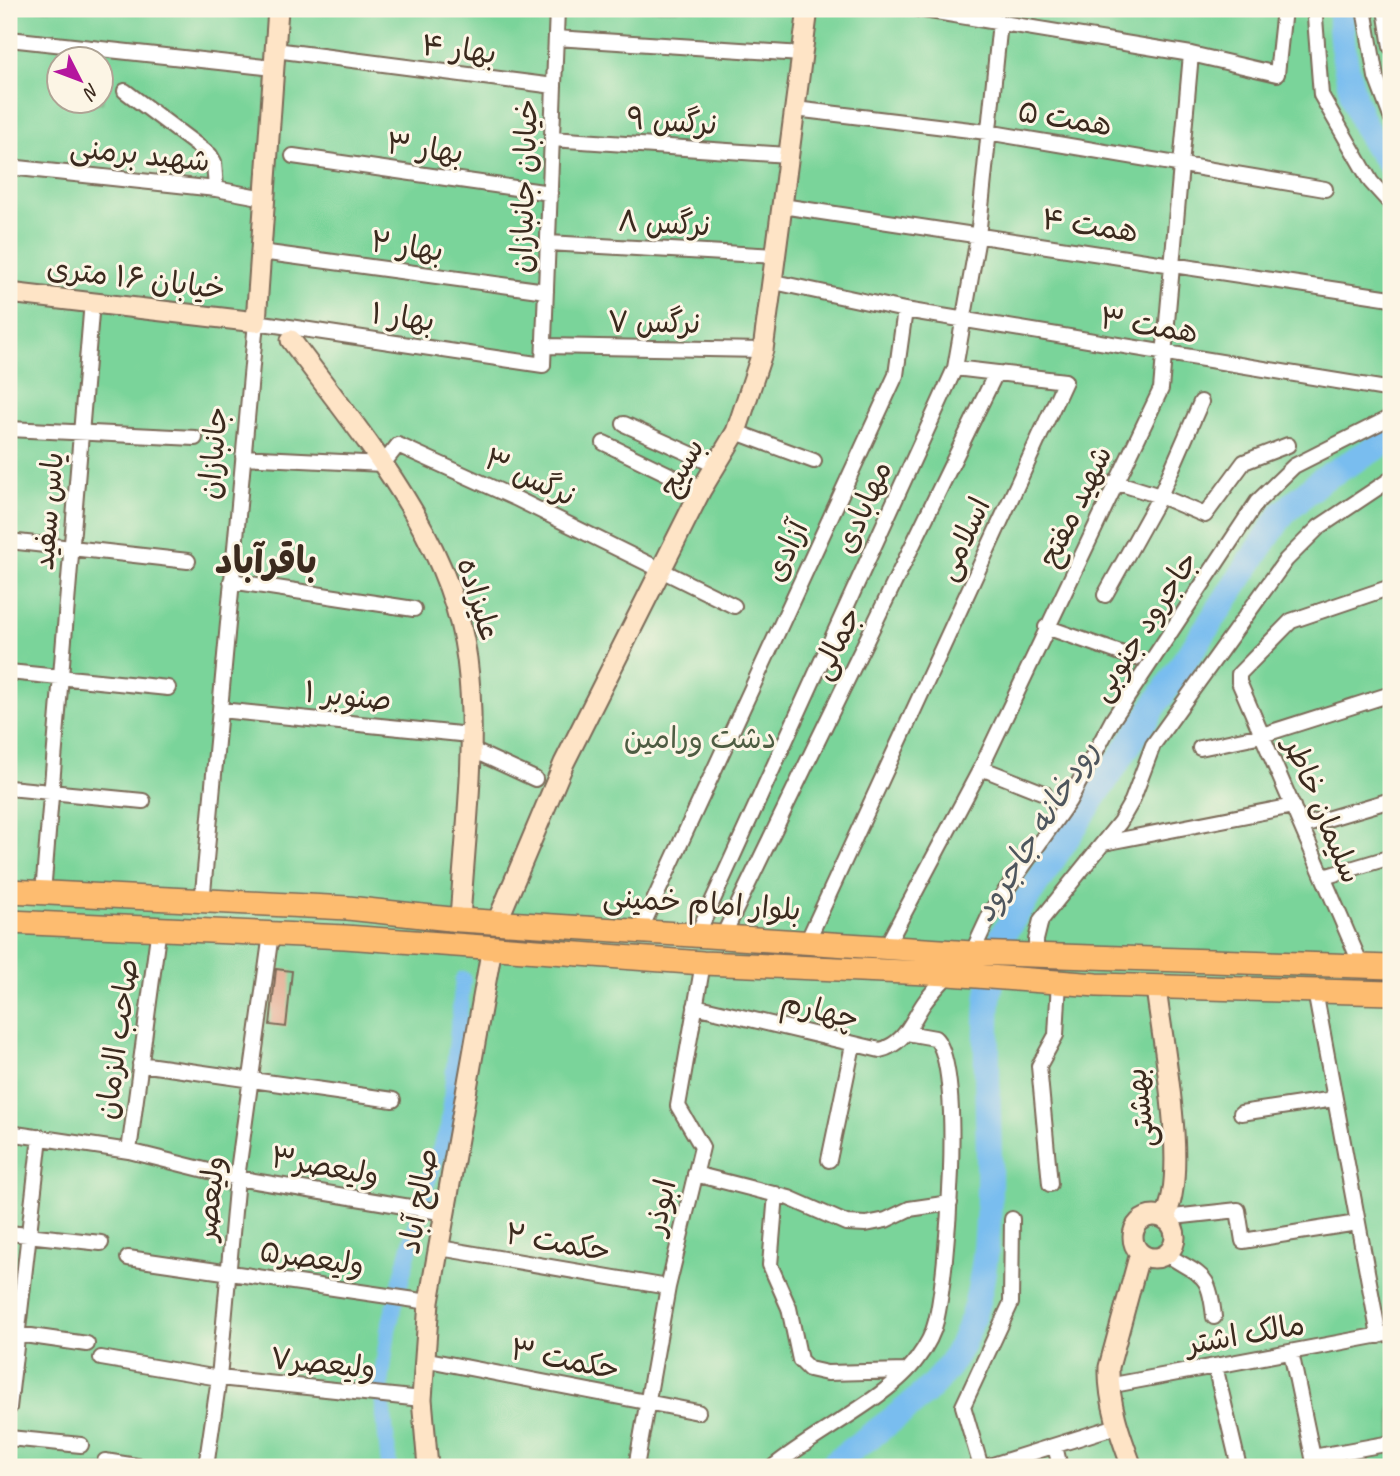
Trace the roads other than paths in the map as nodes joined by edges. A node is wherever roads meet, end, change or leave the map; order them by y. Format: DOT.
graph roads {
  1 [pos="278,9"];
  2 [pos="557,9"];
  3 [pos="808,9"];
  4 [pos="918,9"];
  5 [pos="1284,9"];
  6 [pos="1364,9"];
  7 [pos="1385,9"];
  8 [pos="1315,18"];
  9 [pos="1000,22"];
  10 [pos="556,38"];
  11 [pos="9,39"];
  12 [pos="1391,47"];
  13 [pos="802,54"];
  14 [pos="1191,54"];
  15 [pos="274,59"];
  16 [pos="554,86"];
  17 [pos="125,91"];
  18 [pos="795,109"];
  19 [pos="1391,117"];
  20 [pos="987,132"];
  21 [pos="552,139"];
  22 [pos="788,155"];
  23 [pos="293,156"];
  24 [pos="1180,163"];
  25 [pos="9,167"];
  26 [pos="216,189"];
  27 [pos="1325,189"];
  28 [pos="550,193"];
  29 [pos="265,198"];
  30 [pos="1391,204"];
  31 [pos="782,206"];
  32 [pos="978,237"];
  33 [pos="548,243"];
  34 [pos="261,252"];
  35 [pos="776,256"];
  36 [pos="1172,263"];
  37 [pos="774,282"];
  38 [pos="546,291"];
  39 [pos="9,293"];
  40 [pos="1391,298"];
  41 [pos="92,301"];
  42 [pos="905,310"];
  43 [pos="965,321"];
  44 [pos="256,322"];
  45 [pos="291,340"];
  46 [pos="544,346"];
  47 [pos="763,350"];
  48 [pos="1162,354"];
  49 [pos="543,365"];
  50 [pos="955,369"];
  51 [pos="996,373"];
  52 [pos="1386,389"];
  53 [pos="1201,402"];
  54 [pos="1391,417"];
  55 [pos="624,424"];
  56 [pos="9,429"];
  57 [pos="736,432"];
  58 [pos="81,435"];
  59 [pos="195,438"];
  60 [pos="604,443"];
  61 [pos="1288,445"];
  62 [pos="243,457"];
  63 [pos="814,461"];
  64 [pos="383,464"];
  65 [pos="715,465"];
  66 [pos="1391,479"];
  67 [pos="1115,482"];
  68 [pos="701,490"];
  69 [pos="1160,496"];
  70 [pos="9,541"];
  71 [pos="71,550"];
  72 [pos="188,561"];
  73 [pos="660,570"];
  74 [pos="231,581"];
  75 [pos="1391,587"];
  76 [pos="1105,595"];
  77 [pos="734,606"];
  78 [pos="414,608"];
  79 [pos="1046,627"];
  80 [pos="1135,658"];
  81 [pos="9,671"];
  82 [pos="61,677"];
  83 [pos="169,688"];
  84 [pos="1391,694"];
  85 [pos="220,710"];
  86 [pos="1262,735"];
  87 [pos="470,742"];
  88 [pos="1200,748"];
  89 [pos="981,768"];
  90 [pos="536,779"];
  91 [pos="9,788"];
  92 [pos="51,793"];
  93 [pos="1044,793"];
  94 [pos="1391,800"];
  95 [pos="143,801"];
  96 [pos="1293,806"];
  97 [pos="1303,826"];
  98 [pos="1104,843"];
  99 [pos="1391,857"];
  100 [pos="1324,877"];
  101 [pos="9,891"];
  102 [pos="43,893"];
  103 [pos="202,903"];
  104 [pos="460,919"];
  105 [pos="9,922"];
  106 [pos="497,922"];
  107 [pos="159,927"];
  108 [pos="640,931"];
  109 [pos="271,934"];
  110 [pos="697,935"];
  111 [pos="723,936"];
  112 [pos="807,942"];
  113 [pos="492,947"];
  114 [pos="886,947"];
  115 [pos="965,952"];
  116 [pos="1036,956"];
  117 [pos="703,964"];
  118 [pos="1362,967"];
  119 [pos="1391,967"];
  120 [pos="950,974"];
  121 [pos="1059,981"];
  122 [pos="1156,988"];
  123 [pos="1315,991"];
  124 [pos="1391,993"];
  125 [pos="695,1006"];
  126 [pos="907,1033"];
  127 [pos="853,1045"];
  128 [pos="140,1064"];
  129 [pos="250,1080"];
  130 [pos="1334,1099"];
  131 [pos="393,1100"];
  132 [pos="1241,1113"];
  133 [pos="9,1133"];
  134 [pos="40,1137"];
  135 [pos="129,1151"];
  136 [pos="829,1160"];
  137 [pos="695,1174"];
  138 [pos="237,1178"];
  139 [pos="1050,1184"];
  140 [pos="776,1194"];
  141 [pos="950,1203"];
  142 [pos="446,1213"];
  143 [pos="1164,1218"];
  144 [pos="1012,1219"];
  145 [pos="1357,1223"];
  146 [pos="9,1233"];
  147 [pos="29,1236"];
  148 [pos="101,1243"];
  149 [pos="440,1248"];
  150 [pos="1140,1253"];
  151 [pos="1166,1254"];
  152 [pos="128,1258"];
  153 [pos="229,1272"];
  154 [pos="668,1287"];
  155 [pos="429,1301"];
  156 [pos="1214,1317"];
  157 [pos="13,1333"];
  158 [pos="1385,1335"];
  159 [pos="87,1344"];
  160 [pos="1291,1352"];
  161 [pos="101,1358"];
  162 [pos="423,1359"];
  163 [pos="1215,1366"];
  164 [pos="906,1371"];
  165 [pos="219,1378"];
  166 [pos="1108,1385"];
  167 [pos="422,1399"];
  168 [pos="648,1401"];
  169 [pos="9,1408"];
  170 [pos="698,1412"];
  171 [pos="1117,1426"];
  172 [pos="9,1438"];
  173 [pos="1391,1443"];
  174 [pos="81,1445"];
  175 [pos="1055,1446"];
  176 [pos="105,1461"];
  177 [pos="1314,1462"];
  178 [pos="143,1467"];
  179 [pos="206,1467"];
  180 [pos="428,1467"];
  181 [pos="636,1467"];
  182 [pos="773,1467"];
  183 [pos="984,1467"];
  184 [pos="1060,1467"];
  185 [pos="1132,1467"];
  186 [pos="1239,1467"];
  1 -- 15 [label="street, جانبازان"];
  2 -- 10 [label="street, خیابان جانبازان"];
  3 -- 13 [label="street, بسیج"];
  4 -- 9 [label="street"];
  5 -- 14 [label="street"];
  6 -- 19 [label="street"];
  7 -- 12 [label="street"];
  8 -- 30 [label="street"];
  9 -- 14 [label="street"];
  9 -- 20 [label="street"];
  10 -- 13 [label="street"];
  10 -- 16 [label="street, خیابان جانبازان"];
  11 -- 15 [label="street, بهار ۴"];
  13 -- 18 [label="street, بسیج"];
  14 -- 24 [label="street, شهید مفتح"];
  15 -- 16 [label="street, بهار ۴"];
  15 -- 29 [label="street, جانبازان"];
  16 -- 21 [label="street, خیابان جانبازان"];
  17 -- 26 [label="street"];
  18 -- 20 [label="street, همت ۵"];
  18 -- 22 [label="street, بسیج"];
  20 -- 24 [label="street, همت ۵"];
  20 -- 32 [label="street"];
  21 -- 22 [label="street, نرگس ۹"];
  21 -- 28 [label="street, خیابان جانبازان"];
  22 -- 31 [label="street, بسیج"];
  23 -- 28 [label="street, بهار ۳"];
  24 -- 27 [label="street, همت ۵"];
  24 -- 36 [label="street, شهید مفتح"];
  25 -- 26 [label="street, شهید برمنی"];
  26 -- 29 [label="street, شهید برمنی"];
  28 -- 33 [label="street, خیابان جانبازان"];
  29 -- 34 [label="street, جانبازان"];
  31 -- 32 [label="street, همت ۴"];
  31 -- 35 [label="street, بسیج"];
  32 -- 36 [label="street, همت ۴"];
  32 -- 43 [label="street"];
  33 -- 35 [label="street, نرگس ۸"];
  33 -- 38 [label="street, خیابان جانبازان"];
  34 -- 38 [label="street, بهار ۲"];
  34 -- 44 [label="street, جانبازان"];
  35 -- 37 [label="street, بسیج"];
  36 -- 40 [label="street, همت ۴"];
  36 -- 48 [label="street, شهید مفتح"];
  37 -- 42 [label="street"];
  37 -- 47 [label="street, بسیج"];
  38 -- 46 [label="street, خیابان جانبازان"];
  39 -- 41 [label="street, خیابان ۱۶ متری"];
  41 -- 44 [label="street, خیابان ۱۶ متری"];
  41 -- 58 [label="street, یاس سفید"];
  42 -- 43 [label="street, همت ۳"];
  42 -- 108 [label="street, آزادی"];
  43 -- 48 [label="street, همت ۳"];
  43 -- 50 [label="street"];
  44 -- 49 [label="street, بهار ۱"];
  44 -- 62 [label="street, جانبازان"];
  45 -- 64 [label="street, علیزاده"];
  46 -- 47 [label="street, نرگس ۷"];
  46 -- 49 [label="street, خیابان جانبازان"];
  47 -- 57 [label="street, بسیج"];
  48 -- 52 [label="street, همت ۳"];
  48 -- 67 [label="street, شهید مفتح"];
  50 -- 51 [label="street, اسلامی"];
  50 -- 110 [label="street, مهابادی"];
  51 -- 111 [label="street, جمالی"];
  51 -- 112 [label="street, اسلامی"];
  53 -- 69 [label="street"];
  54 -- 115 [label="street, جاجرود جنوبی"];
  55 -- 65 [label="street"];
  56 -- 58 [label="street"];
  57 -- 63 [label="street"];
  57 -- 65 [label="street, بسیج"];
  58 -- 59 [label="street"];
  58 -- 71 [label="street, یاس سفید"];
  60 -- 68 [label="street"];
  61 -- 69 [label="street"];
  62 -- 64 [label="street"];
  62 -- 74 [label="street, جانبازان"];
  64 -- 73 [label="street, نرگس ۳"];
  64 -- 87 [label="street, علیزاده"];
  65 -- 68 [label="street, بسیج"];
  66 -- 98 [label="street"];
  67 -- 69 [label="street"];
  67 -- 79 [label="street, شهید مفتح"];
  68 -- 73 [label="street, بسیج"];
  69 -- 76 [label="street"];
  70 -- 71 [label="street"];
  71 -- 72 [label="street"];
  71 -- 82 [label="street, یاس سفید"];
  73 -- 77 [label="street"];
  73 -- 106 [label="street, بسیج"];
  74 -- 78 [label="street"];
  74 -- 85 [label="street, جانبازان"];
  75 -- 86 [label="street, سلیمان خاطر"];
  79 -- 80 [label="street"];
  79 -- 89 [label="street, شهید مفتح"];
  81 -- 82 [label="street"];
  82 -- 83 [label="street"];
  82 -- 92 [label="street, یاس سفید"];
  84 -- 86 [label="street"];
  85 -- 87 [label="street, صنوبر ۱"];
  85 -- 103 [label="street, جانبازان"];
  86 -- 88 [label="street"];
  86 -- 96 [label="street, سلیمان خاطر"];
  87 -- 90 [label="street, صنوبر ۱"];
  87 -- 104 [label="street, علیزاده"];
  89 -- 93 [label="street"];
  89 -- 114 [label="street, شهید مفتح"];
  91 -- 92 [label="street"];
  92 -- 95 [label="street"];
  92 -- 102 [label="street, یاس سفید"];
  94 -- 97 [label="street"];
  96 -- 97 [label="street, سلیمان خاطر"];
  96 -- 98 [label="street"];
  97 -- 100 [label="street, سلیمان خاطر"];
  98 -- 116 [label="street"];
  99 -- 100 [label="street"];
  100 -- 118 [label="street, سلیمان خاطر"];
  101 -- 102 [label="main road, بلوار امام خمینی"];
  102 -- 103 [label="main road, بلوار امام خمینی"];
  103 -- 104 [label="main road, بلوار امام خمینی"];
  104 -- 106 [label="main road, بلوار امام خمینی"];
  105 -- 107 [label="main road, بلوار امام خمینی"];
  106 -- 108 [label="main road, بلوار امام خمینی"];
  107 -- 109 [label="main road, بلوار امام خمینی"];
  107 -- 128 [label="street, صاحب الزمان"];
  108 -- 110 [label="main road, بلوار امام خمینی"];
  109 -- 113 [label="main road, بلوار امام خمینی"];
  109 -- 129 [label="street, ولیعصر"];
  110 -- 111 [label="main road, بلوار امام خمینی"];
  111 -- 112 [label="main road, بلوار امام خمینی"];
  112 -- 114 [label="main road, بلوار امام خمینی"];
  113 -- 117 [label="main road, بلوار امام خمینی"];
  113 -- 142 [label="street, صالح آباد"];
  114 -- 115 [label="main road, بلوار امام خمینی"];
  115 -- 116 [label="main road, بلوار امام خمینی"];
  116 -- 118 [label="main road, بلوار امام خمینی"];
  117 -- 120 [label="main road, بلوار امام خمینی"];
  117 -- 125 [label="street, ابوذر"];
  118 -- 119 [label="main road, بلوار امام خمینی"];
  120 -- 121 [label="main road, بلوار امام خمینی"];
  120 -- 126 [label="street"];
  121 -- 122 [label="main road, بلوار امام خمینی"];
  121 -- 139 [label="street"];
  122 -- 123 [label="main road, بلوار امام خمینی"];
  122 -- 143 [label="street, بهشتی"];
  123 -- 124 [label="main road, بلوار امام خمینی"];
  123 -- 130 [label="street"];
  125 -- 127 [label="street, چهارم"];
  125 -- 137 [label="street, ابوذر"];
  126 -- 127 [label="street, چهارم"];
  126 -- 141 [label="street"];
  127 -- 136 [label="street"];
  128 -- 129 [label="street"];
  128 -- 135 [label="street, صاحب الزمان"];
  129 -- 131 [label="street"];
  129 -- 138 [label="street, ولیعصر"];
  130 -- 132 [label="street"];
  130 -- 145 [label="street"];
  133 -- 134 [label="street, صاحب الزمان"];
  134 -- 135 [label="street, صاحب الزمان"];
  134 -- 147 [label="street"];
  135 -- 138 [label="street, ولیعصر۳"];
  137 -- 140 [label="street"];
  137 -- 154 [label="street, ابوذر"];
  138 -- 142 [label="street, ولیعصر۳"];
  138 -- 153 [label="street, ولیعصر"];
  140 -- 141 [label="street"];
  140 -- 164 [label="street"];
  141 -- 164 [label="street"];
  142 -- 149 [label="street, صالح آباد"];
  143 -- 145 [label="street"];
  143 -- 150 [label="street"];
  143 -- 151 [label="street"];
  144 -- 183 [label="street"];
  145 -- 158 [label="street"];
  146 -- 147 [label="street"];
  147 -- 148 [label="street"];
  147 -- 157 [label="street"];
  149 -- 154 [label="street, حکمت ۲"];
  149 -- 155 [label="street, صالح آباد"];
  150 -- 151 [label="street"];
  150 -- 166 [label="street"];
  151 -- 156 [label="street"];
  152 -- 153 [label="street, ولیعصر۵"];
  153 -- 155 [label="street, ولیعصر۵"];
  153 -- 165 [label="street, ولیعصر"];
  154 -- 168 [label="street, ابوذر"];
  155 -- 162 [label="street, صالح آباد"];
  157 -- 159 [label="street"];
  157 -- 169 [label="street"];
  158 -- 160 [label="street, مالک اشتر"];
  160 -- 163 [label="street, مالک اشتر"];
  160 -- 177 [label="street"];
  161 -- 165 [label="street, ولیعصر۷"];
  162 -- 167 [label="street, صالح آباد"];
  162 -- 168 [label="street, حکمت ۳"];
  163 -- 166 [label="street, مالک اشتر"];
  163 -- 186 [label="street"];
  164 -- 182 [label="street"];
  165 -- 167 [label="street, ولیعصر۷"];
  165 -- 179 [label="street, ولیعصر"];
  166 -- 171 [label="street"];
  167 -- 180 [label="street, صالح آباد"];
  168 -- 170 [label="street, حکمت ۳"];
  168 -- 181 [label="street, ابوذر"];
  171 -- 175 [label="street"];
  171 -- 185 [label="street"];
  172 -- 174 [label="street"];
  173 -- 177 [label="street"];
  175 -- 183 [label="street"];
  175 -- 184 [label="street"];
  176 -- 178 [label="street"];
}
